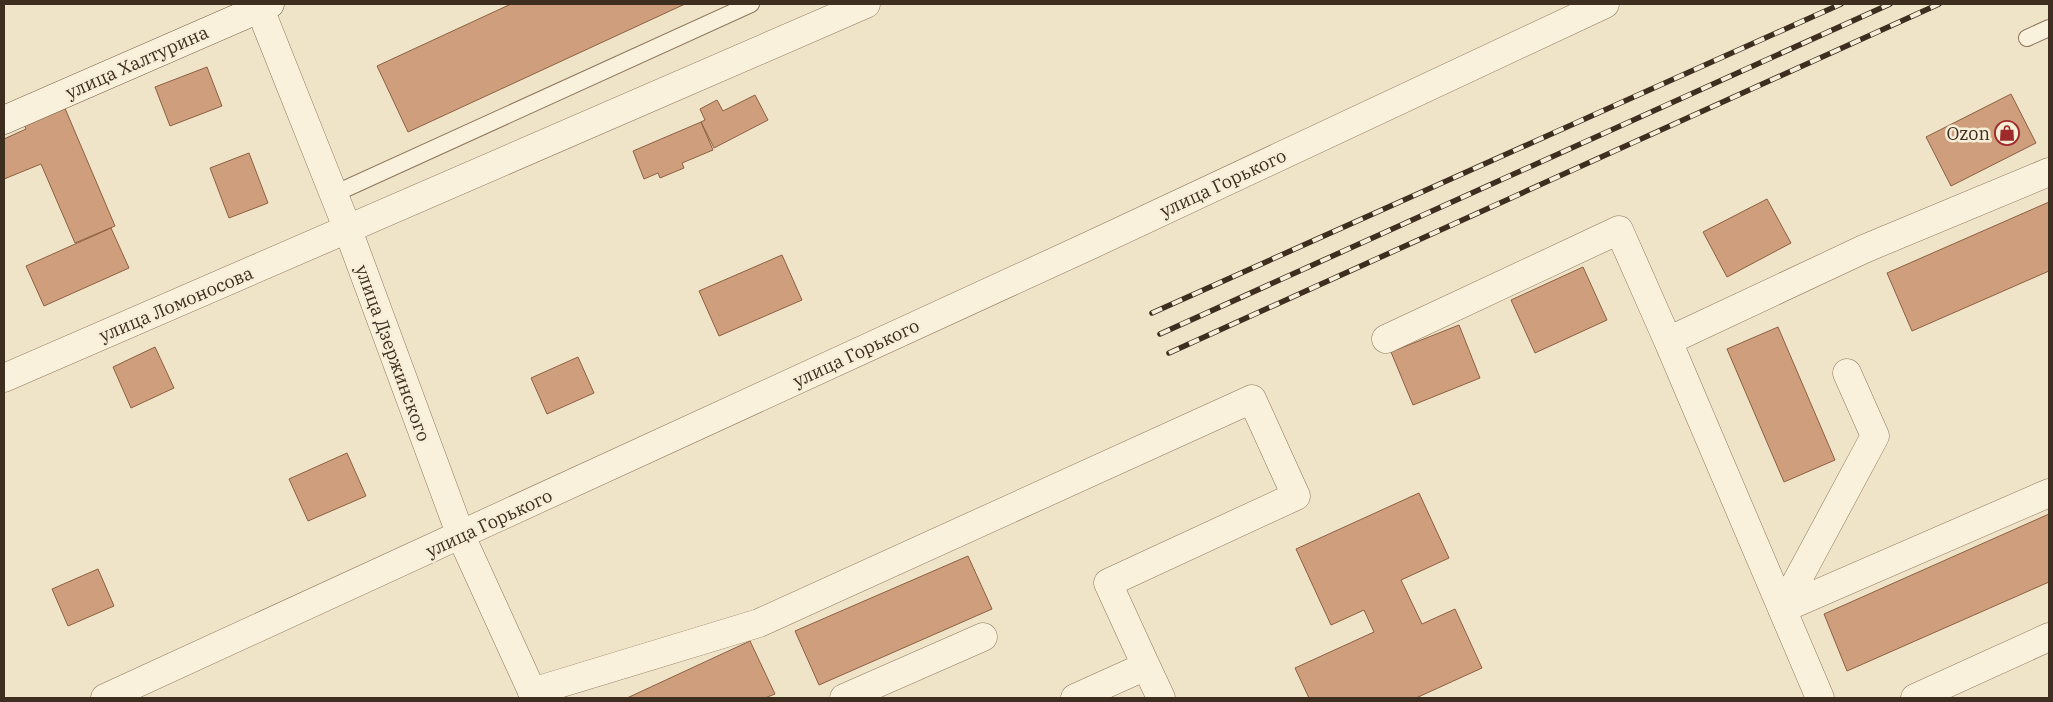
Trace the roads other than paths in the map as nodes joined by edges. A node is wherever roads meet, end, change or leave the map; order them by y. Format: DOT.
graph roads {
  1 [pos="751,4"];
  2 [pos="866,4"];
  3 [pos="1605,4"];
  4 [pos="263,5"];
  5 [pos="2049,28"];
  6 [pos="2027,38"];
  7 [pos="4,120"];
  8 [pos="2049,172"];
  9 [pos="334,194"];
  10 [pos="348,230"];
  11 [pos="1386,339"];
  12 [pos="1668,340"];
  13 [pos="1847,373"];
  14 [pos="4,378"];
  15 [pos="2049,493"];
  16 [pos="461,536"];
  17 [pos="1782,609"];
  18 [pos="983,637"];
  19 [pos="2049,637"];
  20 [pos="1146,666"];
  21 [pos="534,695"];
  22 [pos="105,698"];
  23 [pos="844,698"];
  24 [pos="1075,698"];
  25 [pos="1161,698"];
  26 [pos="1820,698"];
  27 [pos="1915,698"];
  1 -- 9 [label="lane"];
  2 -- 10 [label="street, улица Ломоносова"];
  3 -- 16 [label="street, улица Горького"];
  4 -- 7 [label="street, улица Халтурина"];
  4 -- 9 [label="street, улица Дзержинского"];
  5 -- 6 [label="lane"];
  8 -- 12 [label="street"];
  9 -- 10 [label="street, улица Дзержинского"];
  10 -- 14 [label="street, улица Ломоносова"];
  10 -- 16 [label="street, улица Дзержинского"];
  11 -- 12 [label="street"];
  12 -- 17 [label="street"];
  13 -- 17 [label="street"];
  15 -- 17 [label="street"];
  16 -- 21 [label="street, улица Дзержинского"];
  16 -- 22 [label="street, улица Горького"];
  17 -- 26 [label="street"];
  18 -- 23 [label="street"];
  19 -- 27 [label="street"];
  20 -- 21 [label="street"];
  20 -- 24 [label="street"];
  20 -- 25 [label="street"];
}
